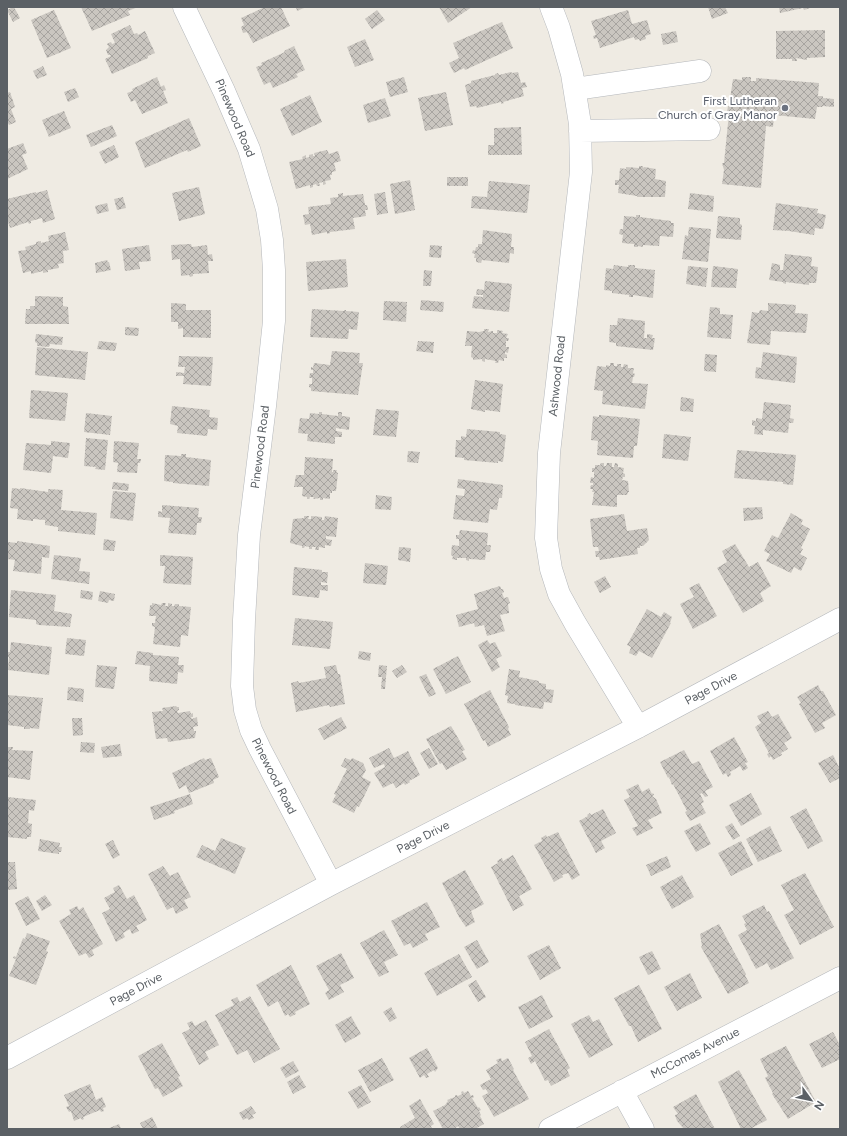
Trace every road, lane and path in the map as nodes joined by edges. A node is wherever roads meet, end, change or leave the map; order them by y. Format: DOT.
graph roads {
  1 [pos="184,7"];
  2 [pos="550,7"];
  3 [pos="700,71"];
  4 [pos="575,89"];
  5 [pos="709,129"];
  6 [pos="580,131"];
  7 [pos="840,619"];
  8 [pos="638,727"];
  9 [pos="331,884"];
  10 [pos="840,978"];
  11 [pos="7,1058"];
  12 [pos="622,1091"];
  13 [pos="550,1129"];
  14 [pos="643,1129"];
  1 -- 9 [label="street, Pinewood Road"];
  2 -- 4 [label="street, Ashwood Road"];
  3 -- 4 [label="street"];
  4 -- 6 [label="street, Ashwood Road"];
  5 -- 6 [label="street"];
  6 -- 8 [label="street, Ashwood Road"];
  7 -- 8 [label="street, Page Drive"];
  8 -- 9 [label="street, Page Drive"];
  9 -- 11 [label="street, Page Drive"];
  10 -- 12 [label="street, McComas Avenue"];
  12 -- 13 [label="street, McComas Avenue"];
  12 -- 14 [label="street"];
}
